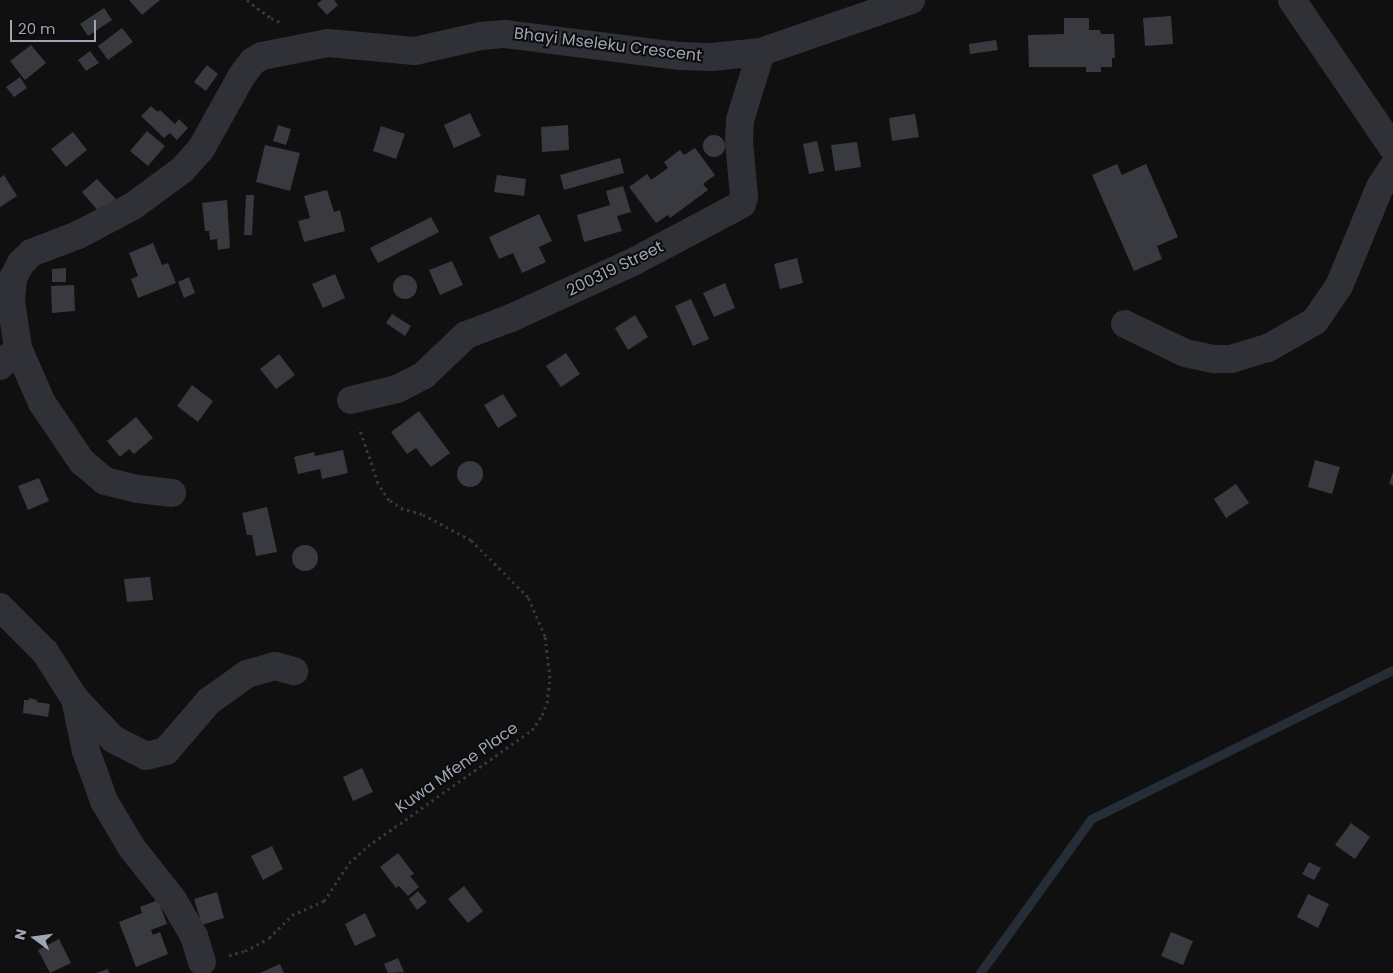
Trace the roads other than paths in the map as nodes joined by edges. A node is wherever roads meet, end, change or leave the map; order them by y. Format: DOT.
graph roads {
  1 [pos="911,0"];
  2 [pos="1292,0"];
  3 [pos="762,52"];
  4 [pos="1393,148"];
  5 [pos="1393,168"];
  6 [pos="1125,324"];
  7 [pos="9,357"];
  8 [pos="350,400"];
  9 [pos="172,493"];
  10 [pos="0,607"];
  11 [pos="294,671"];
  12 [pos="76,699"];
  13 [pos="202,962"];
  1 -- 3 [label="street, Bhayi Mseleku Crescent"];
  2 -- 4 [label="street"];
  3 -- 7 [label="street, Bhayi Mseleku Crescent"];
  3 -- 8 [label="street, 200319 Street"];
  5 -- 6 [label="street"];
  7 -- 9 [label="street"];
  10 -- 12 [label="street"];
  11 -- 12 [label="street"];
  12 -- 13 [label="street"];
}
